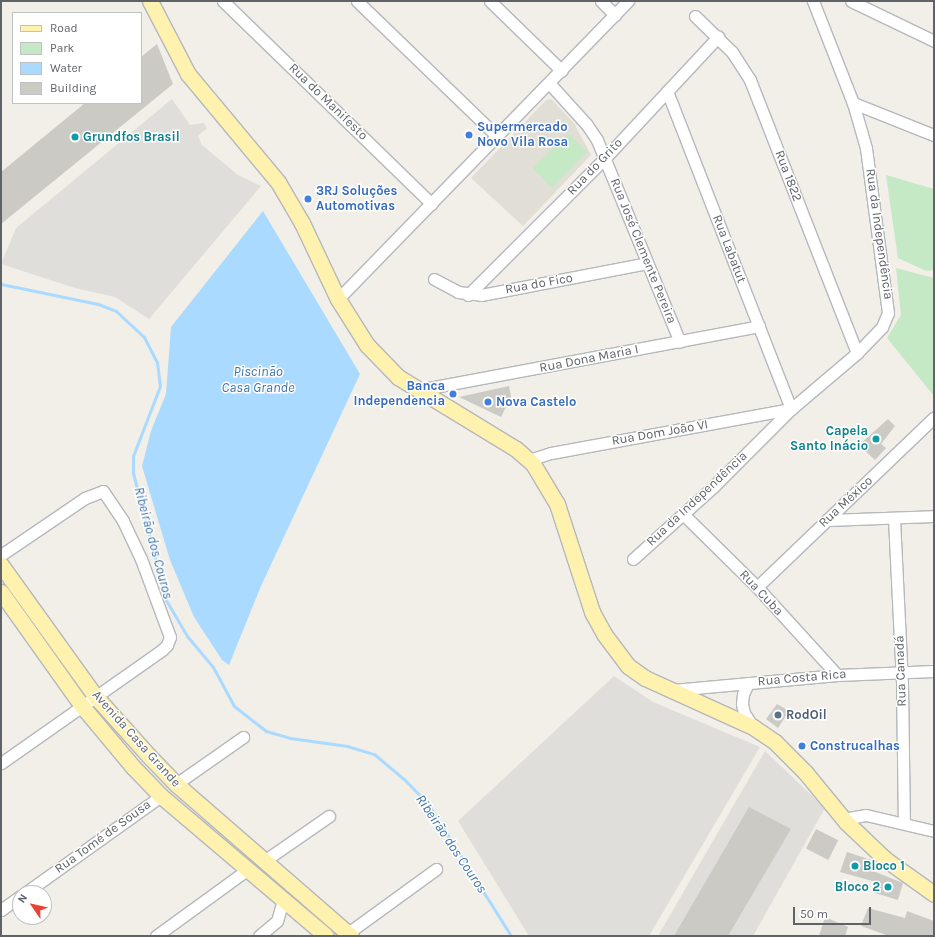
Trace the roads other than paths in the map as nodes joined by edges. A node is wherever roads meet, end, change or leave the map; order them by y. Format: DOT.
graph roads {
  1 [pos="150,1"];
  2 [pos="223,1"];
  3 [pos="358,1"];
  4 [pos="490,1"];
  5 [pos="601,1"];
  6 [pos="628,1"];
  7 [pos="813,1"];
  8 [pos="851,1"];
  9 [pos="615,15"];
  10 [pos="694,16"];
  11 [pos="718,37"];
  12 [pos="934,41"];
  13 [pos="562,71"];
  14 [pos="550,84"];
  15 [pos="667,91"];
  16 [pos="853,103"];
  17 [pos="934,135"];
  18 [pos="498,137"];
  19 [pos="605,158"];
  20 [pos="432,204"];
  21 [pos="647,263"];
  22 [pos="434,279"];
  23 [pos="468,295"];
  24 [pos="338,299"];
  25 [pos="759,326"];
  26 [pos="680,342"];
  27 [pos="857,352"];
  28 [pos="418,390"];
  29 [pos="791,409"];
  30 [pos="934,417"];
  31 [pos="529,460"];
  32 [pos="684,514"];
  33 [pos="934,516"];
  34 [pos="894,519"];
  35 [pos="827,520"];
  36 [pos="1,555"];
  37 [pos="633,559"];
  38 [pos="1,565"];
  39 [pos="756,587"];
  40 [pos="1,592"];
  41 [pos="934,671"];
  42 [pos="901,672"];
  43 [pos="837,675"];
  44 [pos="748,683"];
  45 [pos="671,690"];
  46 [pos="96,697"];
  47 [pos="82,706"];
  48 [pos="753,727"];
  49 [pos="243,737"];
  50 [pos="1,763"];
  51 [pos="176,784"];
  52 [pos="161,796"];
  53 [pos="329,816"];
  54 [pos="843,819"];
  55 [pos="904,823"];
  56 [pos="934,830"];
  57 [pos="264,861"];
  58 [pos="436,869"];
  59 [pos="247,870"];
  60 [pos="36,885"];
  61 [pos="934,894"];
  62 [pos="283,900"];
  63 [pos="12,902"];
  64 [pos="1,910"];
  65 [pos="350,934"];
  66 [pos="156,936"];
  67 [pos="259,936"];
  68 [pos="326,936"];
  1 -- 24 [label="main road"];
  2 -- 20 [label="street, Rua do Manifesto"];
  3 -- 18 [label="street"];
  4 -- 13 [label="street"];
  5 -- 9 [label="street"];
  6 -- 9 [label="street"];
  7 -- 16 [label="street, Rua da Independência"];
  8 -- 12 [label="street"];
  9 -- 13 [label="street"];
  10 -- 11 [label="street, Rua 1822"];
  11 -- 15 [label="street, Rua do Grito"];
  11 -- 27 [label="street, Rua 1822"];
  13 -- 14 [label="street"];
  14 -- 18 [label="street"];
  14 -- 19 [label="street, Rua José Clemente Pereira"];
  15 -- 19 [label="street, Rua do Grito"];
  15 -- 25 [label="street, Rua Labatut"];
  16 -- 17 [label="street"];
  16 -- 27 [label="street, Rua da Independência"];
  18 -- 20 [label="street"];
  19 -- 21 [label="street, Rua José Clemente Pereira"];
  19 -- 23 [label="street, Rua do Grito"];
  20 -- 24 [label="street"];
  21 -- 23 [label="street, Rua do Fico"];
  21 -- 26 [label="street, Rua José Clemente Pereira"];
  22 -- 23 [label="street"];
  24 -- 28 [label="main road"];
  25 -- 26 [label="street, Rua Dona Maria I"];
  25 -- 29 [label="street, Rua Labatut"];
  26 -- 28 [label="street, Rua Dona Maria I"];
  27 -- 29 [label="street, Rua da Independência"];
  28 -- 31 [label="main road"];
  29 -- 31 [label="street, Rua Dom João VI"];
  29 -- 32 [label="street, Rua da Independência"];
  30 -- 35 [label="street, Rua México"];
  31 -- 45 [label="main road"];
  32 -- 37 [label="street, Rua da Independência"];
  32 -- 39 [label="street, Rua Cuba"];
  33 -- 34 [label="street"];
  34 -- 35 [label="street"];
  34 -- 42 [label="street, Rua Canadá"];
  35 -- 39 [label="street, Rua México"];
  36 -- 46 [label="street"];
  38 -- 46 [label="main road, Avenida Casa Grande"];
  39 -- 43 [label="street, Rua Cuba"];
  40 -- 47 [label="main road, Avenida Casa Grande"];
  41 -- 42 [label="street, Rua Costa Rica"];
  42 -- 43 [label="street, Rua Costa Rica"];
  42 -- 55 [label="street, Rua Canadá"];
  43 -- 44 [label="street, Rua Costa Rica"];
  44 -- 45 [label="street, Rua Costa Rica"];
  44 -- 48 [label="street"];
  45 -- 48 [label="main road"];
  46 -- 47 [label="street"];
  46 -- 51 [label="main road, Avenida Casa Grande"];
  47 -- 50 [label="street"];
  47 -- 52 [label="main road, Avenida Casa Grande"];
  48 -- 54 [label="main road"];
  49 -- 51 [label="street"];
  51 -- 57 [label="main road, Avenida Casa Grande"];
  52 -- 59 [label="main road, Avenida Casa Grande"];
  52 -- 60 [label="street, Rua Tomé de Sousa"];
  53 -- 57 [label="street"];
  54 -- 55 [label="street"];
  54 -- 61 [label="main road"];
  55 -- 56 [label="street"];
  57 -- 65 [label="main road, Avenida Casa Grande"];
  58 -- 65 [label="street"];
  59 -- 62 [label="main road, Avenida Casa Grande"];
  59 -- 66 [label="street"];
  62 -- 67 [label="street"];
  62 -- 68 [label="main road, Avenida Casa Grande"];
  63 -- 64 [label="street"];
}
